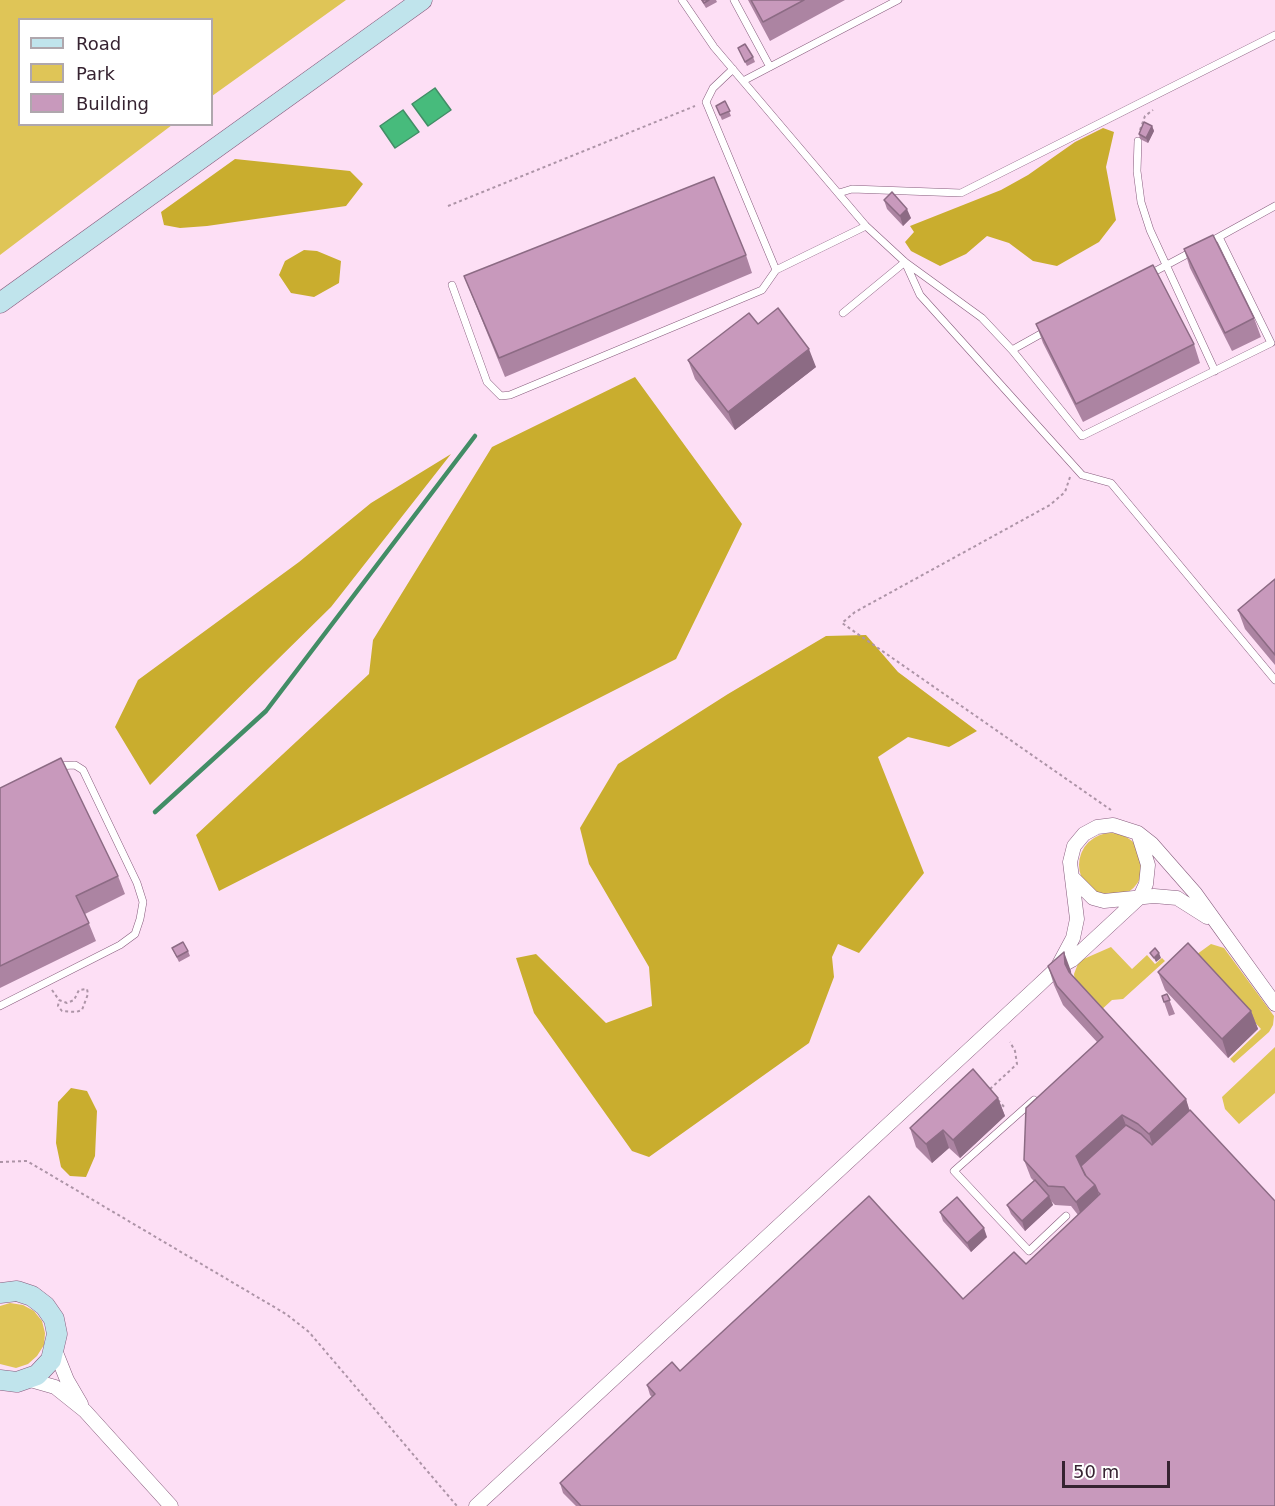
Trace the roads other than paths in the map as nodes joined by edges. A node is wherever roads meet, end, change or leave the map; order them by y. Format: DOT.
graph roads {
  1 [pos="422,0"];
  2 [pos="682,0"];
  3 [pos="734,0"];
  4 [pos="897,0"];
  5 [pos="1275,35"];
  6 [pos="770,67"];
  7 [pos="733,69"];
  8 [pos="743,81"];
  9 [pos="1138,141"];
  10 [pos="839,194"];
  11 [pos="1275,206"];
  12 [pos="866,226"];
  13 [pos="1219,237"];
  14 [pos="905,262"];
  15 [pos="1165,266"];
  16 [pos="776,270"];
  17 [pos="1145,277"];
  18 [pos="452,285"];
  19 [pos="0,303"];
  20 [pos="843,313"];
  21 [pos="1053,327"];
  22 [pos="1012,350"];
  23 [pos="1215,371"];
  24 [pos="1275,680"];
  25 [pos="52,766"];
  26 [pos="1132,830"];
  27 [pos="1072,876"];
  28 [pos="1140,897"];
  29 [pos="1215,924"];
  30 [pos="1056,969"];
  31 [pos="1275,1004"];
  32 [pos="0,1006"];
  33 [pos="1039,1096"];
  34 [pos="1066,1216"];
  35 [pos="0,1293"];
  36 [pos="55,1350"];
  37 [pos="27,1379"];
  38 [pos="0,1380"];
  39 [pos="85,1411"];
  40 [pos="171,1506"];
  41 [pos="476,1506"];
  1 -- 19 [label="main road"];
  2 -- 7 [label="lane"];
  3 -- 6 [label="lane"];
  4 -- 6 [label="lane"];
  5 -- 10 [label="lane"];
  6 -- 8 [label="lane"];
  7 -- 8 [label="lane"];
  7 -- 16 [label="lane"];
  8 -- 10 [label="lane"];
  9 -- 15 [label="lane"];
  10 -- 12 [label="lane"];
  11 -- 13 [label="lane"];
  12 -- 14 [label="lane"];
  12 -- 16 [label="lane"];
  13 -- 15 [label="lane"];
  13 -- 23 [label="lane"];
  14 -- 20 [label="lane"];
  14 -- 22 [label="lane"];
  14 -- 24 [label="lane"];
  15 -- 17 [label="lane"];
  15 -- 23 [label="lane"];
  16 -- 18 [label="lane"];
  21 -- 22 [label="lane"];
  22 -- 23 [label="lane"];
  25 -- 32 [label="lane"];
  26 -- 27 [label="street"];
  26 -- 28 [label="street"];
  26 -- 29 [label="street"];
  27 -- 28 [label="street"];
  27 -- 30 [label="street"];
  28 -- 29 [label="street"];
  28 -- 30 [label="street"];
  29 -- 31 [label="street"];
  30 -- 41 [label="street"];
  33 -- 34 [label="lane"];
  35 -- 36 [label="main road"];
  36 -- 37 [label="main road"];
  36 -- 39 [label="street"];
  37 -- 38 [label="main road"];
  37 -- 39 [label="street"];
  39 -- 40 [label="street"];
}
